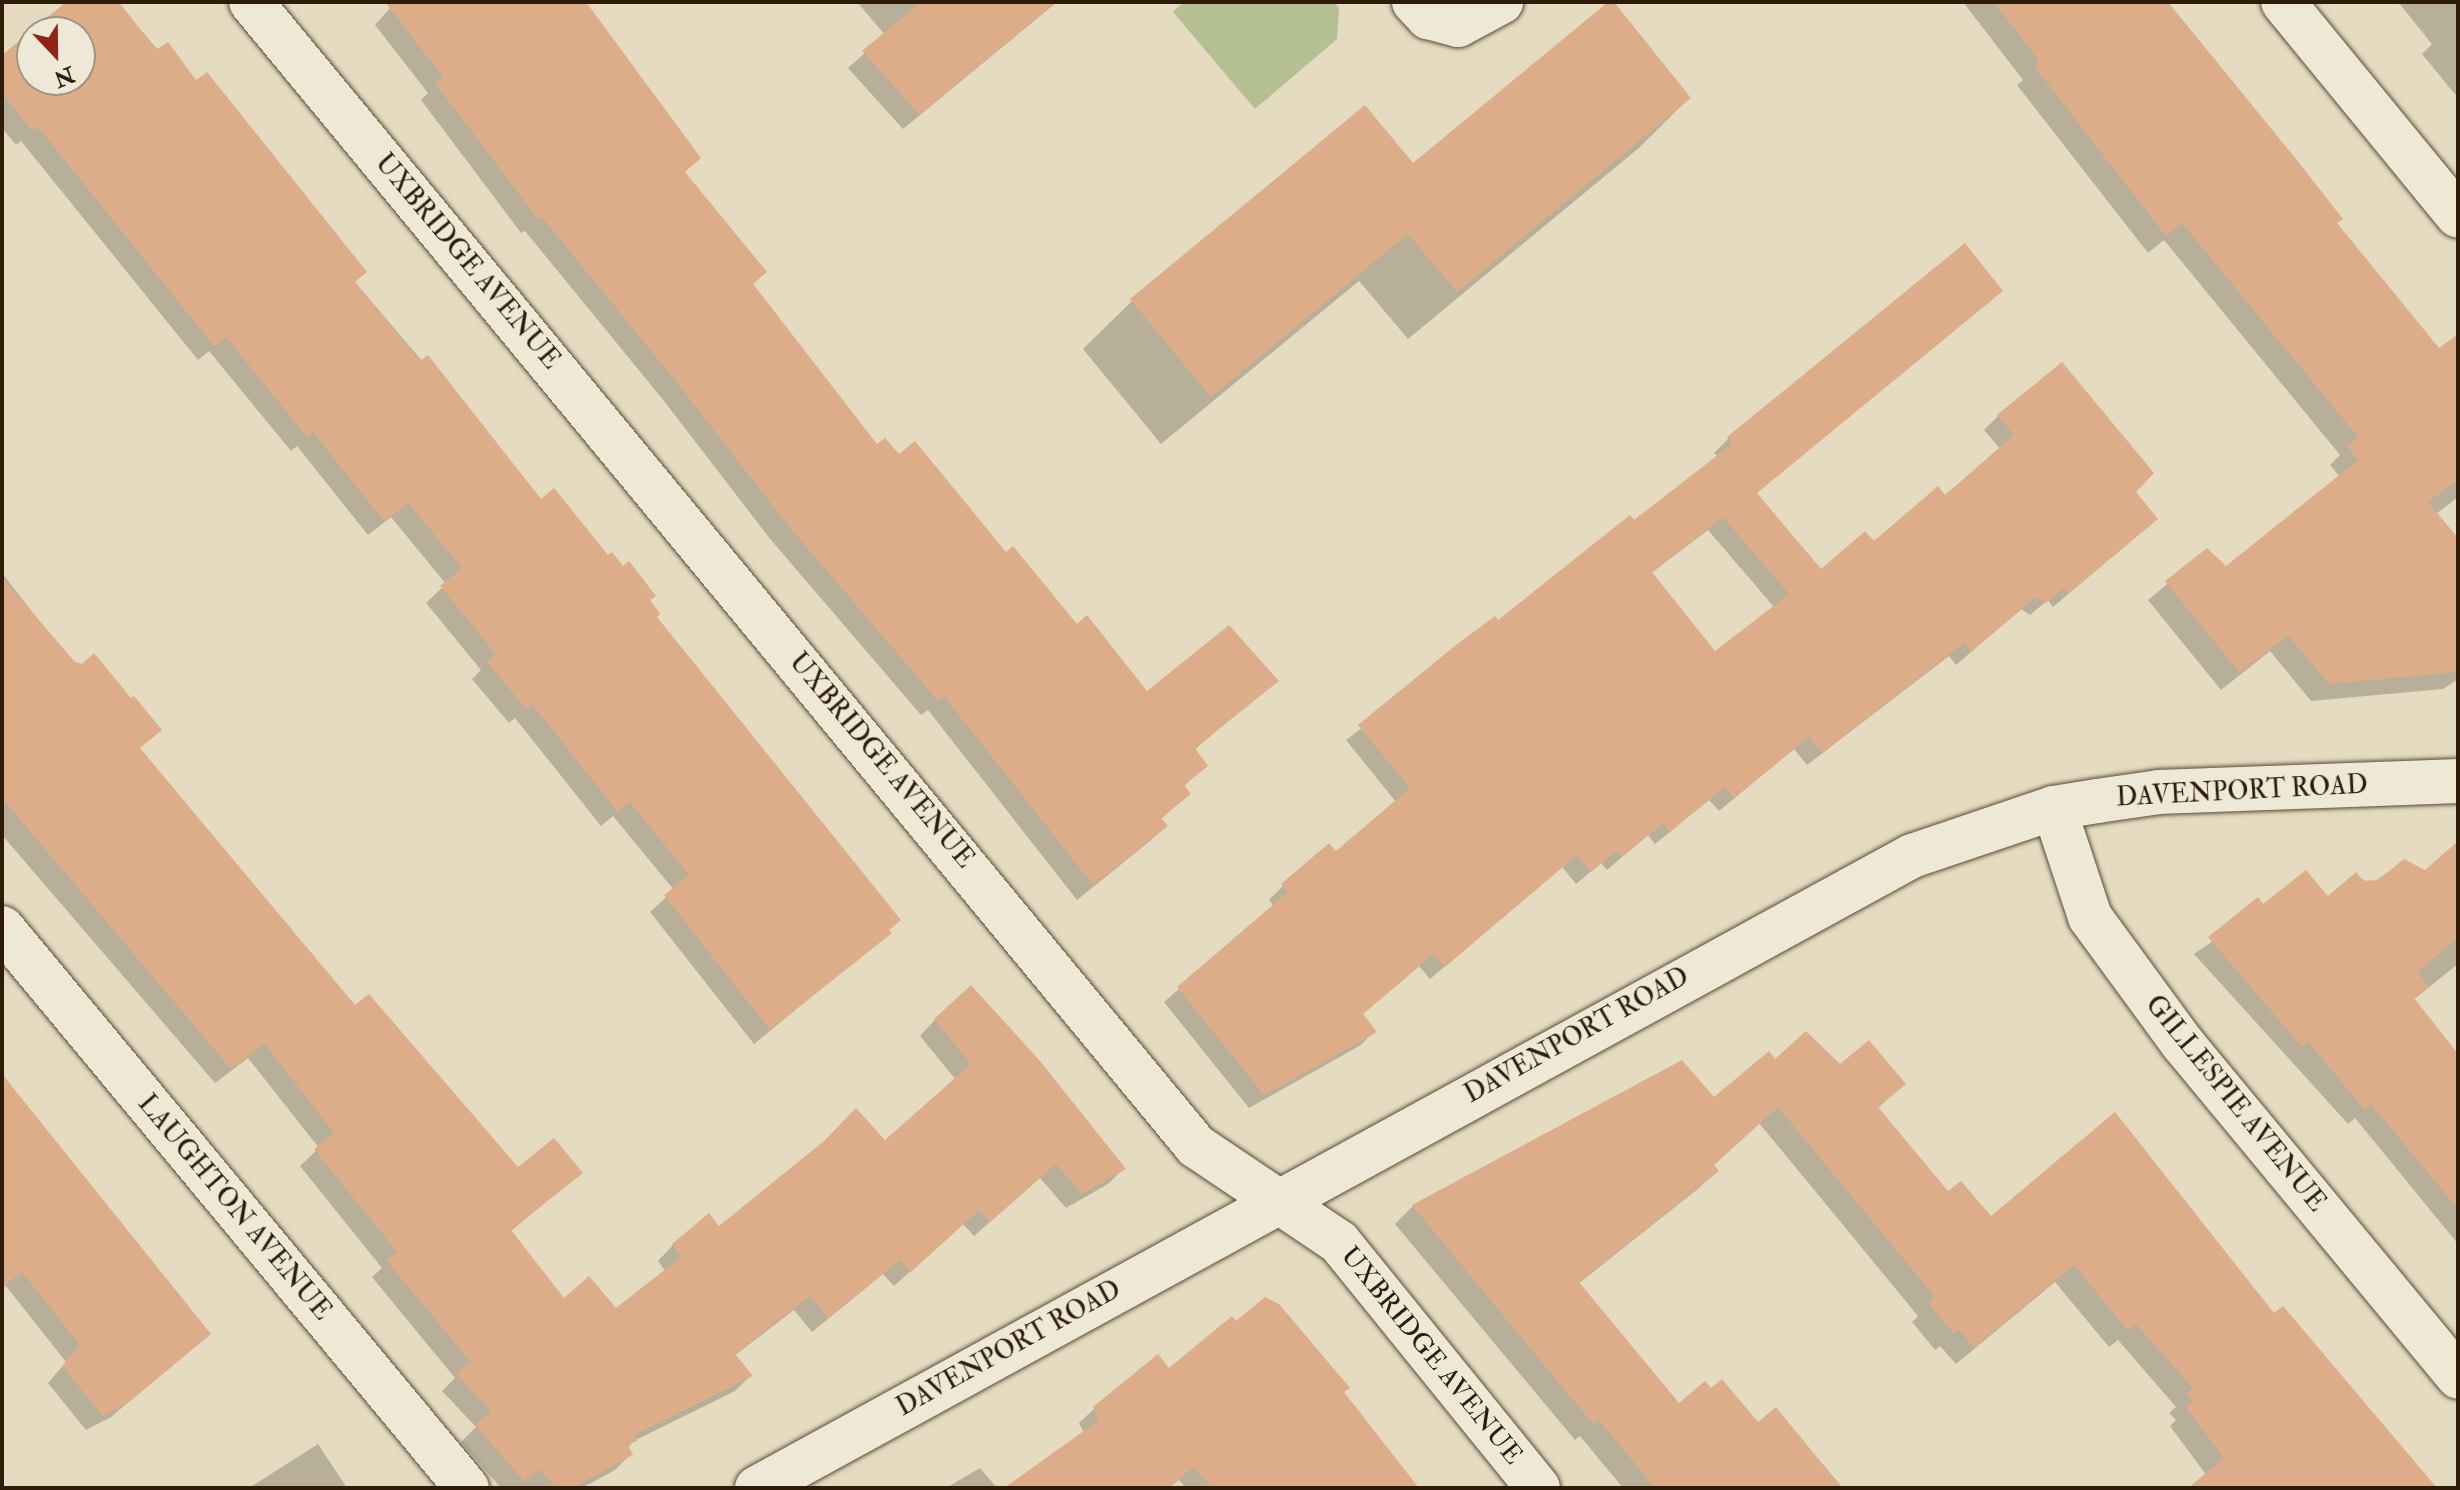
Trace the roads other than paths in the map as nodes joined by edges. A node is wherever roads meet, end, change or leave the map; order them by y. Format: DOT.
graph roads {
  1 [pos="251,2"];
  2 [pos="1414,2"];
  3 [pos="1501,2"];
  4 [pos="2283,2"];
  5 [pos="2458,216"];
  6 [pos="2458,781"];
  7 [pos="2054,808"];
  8 [pos="2,928"];
  9 [pos="1282,1199"];
  10 [pos="2458,1377"];
  11 [pos="467,1488"];
  12 [pos="757,1488"];
  13 [pos="1538,1488"];
  1 -- 9 [label="street, UXBRIDGE AVENUE"];
  2 -- 3 [label="street"];
  4 -- 5 [label="street"];
  6 -- 7 [label="street, DAVENPORT ROAD"];
  7 -- 9 [label="street, DAVENPORT ROAD"];
  7 -- 10 [label="street, GILLESPIE AVENUE"];
  8 -- 11 [label="street, LAUGHTON AVENUE"];
  9 -- 12 [label="street, DAVENPORT ROAD"];
  9 -- 13 [label="street, UXBRIDGE AVENUE"];
}
